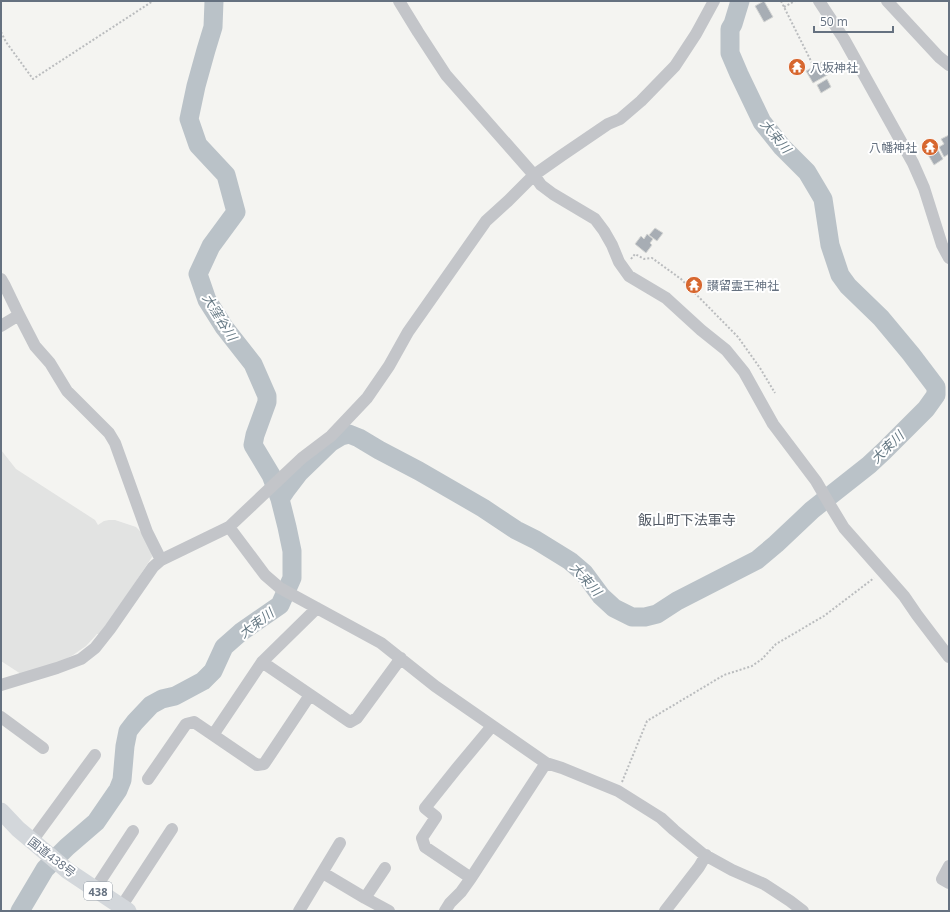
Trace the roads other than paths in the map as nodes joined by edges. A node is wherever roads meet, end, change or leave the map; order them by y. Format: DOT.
graph roads {
  1 [pos="399,1"];
  2 [pos="714,1"];
  3 [pos="819,1"];
  4 [pos="887,1"];
  5 [pos="949,65"];
  6 [pos="534,175"];
  7 [pos="949,258"];
  8 [pos="1,279"];
  9 [pos="19,315"];
  10 [pos="1,326"];
  11 [pos="229,527"];
  12 [pos="161,560"];
  13 [pos="317,608"];
  14 [pos="949,657"];
  15 [pos="401,658"];
  16 [pos="262,662"];
  17 [pos="1,685"];
  18 [pos="310,695"];
  19 [pos="1,717"];
  20 [pos="492,726"];
  21 [pos="213,735"];
  22 [pos="43,748"];
  23 [pos="95,756"];
  24 [pos="546,763"];
  25 [pos="148,779"];
  26 [pos="1,811"];
  27 [pos="172,829"];
  28 [pos="134,832"];
  29 [pos="340,843"];
  30 [pos="37,845"];
  31 [pos="706,855"];
  32 [pos="949,866"];
  33 [pos="384,868"];
  34 [pos="322,873"];
  35 [pos="471,878"];
  36 [pos="949,883"];
  37 [pos="95,889"];
  38 [pos="365,898"];
  39 [pos="125,909"];
  40 [pos="303,910"];
  41 [pos="389,911"];
  42 [pos="445,911"];
  43 [pos="666,911"];
  44 [pos="802,911"];
  1 -- 6 [label="street"];
  2 -- 6 [label="street"];
  3 -- 7 [label="street"];
  4 -- 5 [label="street"];
  6 -- 11 [label="street"];
  6 -- 14 [label="street"];
  8 -- 9 [label="street"];
  9 -- 10 [label="street"];
  9 -- 12 [label="street"];
  11 -- 12 [label="street"];
  11 -- 13 [label="street"];
  12 -- 17 [label="street"];
  13 -- 15 [label="street"];
  13 -- 16 [label="street"];
  15 -- 18 [label="street"];
  15 -- 20 [label="street"];
  16 -- 18 [label="street"];
  16 -- 21 [label="street"];
  18 -- 21 [label="street"];
  19 -- 22 [label="street"];
  20 -- 24 [label="street"];
  20 -- 35 [label="street"];
  21 -- 25 [label="street"];
  23 -- 30 [label="street"];
  24 -- 31 [label="street"];
  24 -- 35 [label="street"];
  26 -- 30 [label="highway, 国道438号 / 438"];
  27 -- 39 [label="street"];
  28 -- 37 [label="street"];
  29 -- 34 [label="street"];
  30 -- 37 [label="highway, 国道438号 / 438"];
  31 -- 43 [label="street"];
  31 -- 44 [label="street"];
  32 -- 36 [label="street"];
  33 -- 38 [label="street"];
  34 -- 38 [label="street"];
  34 -- 40 [label="street"];
  35 -- 42 [label="street"];
  37 -- 39 [label="highway, 国道438号 / 438"];
  38 -- 41 [label="street"];
}
